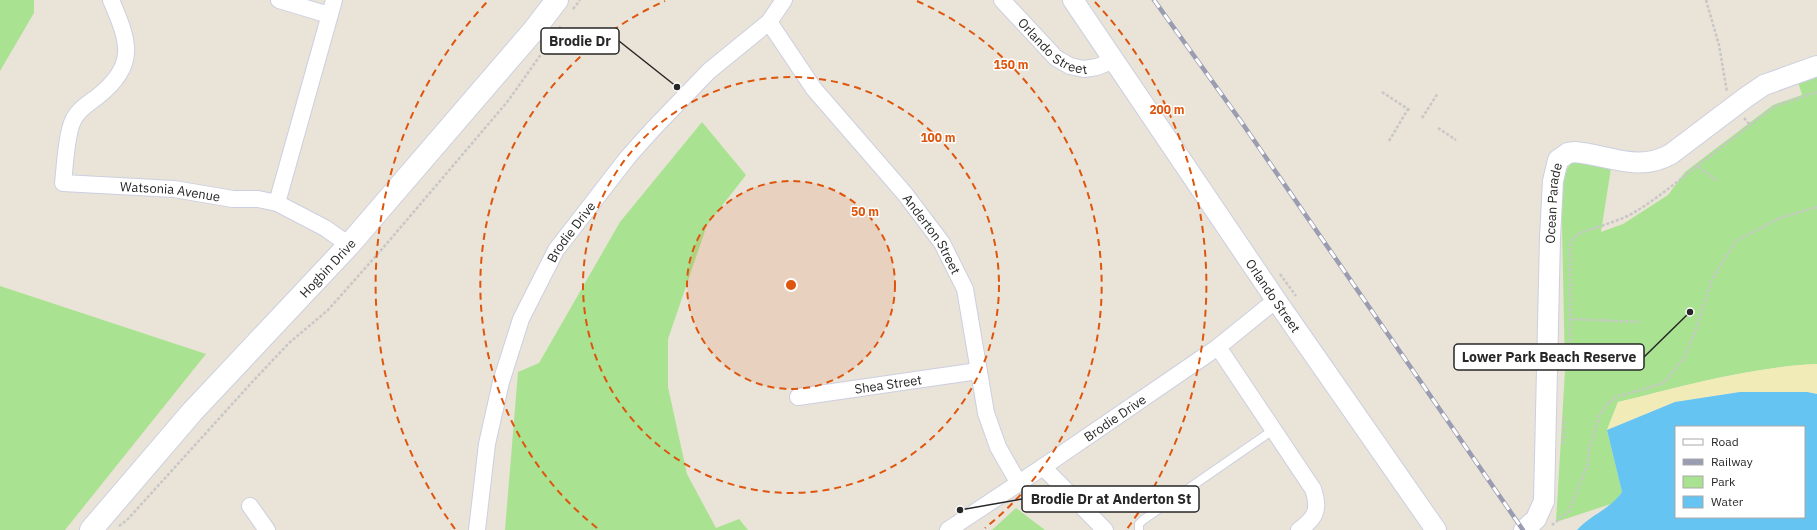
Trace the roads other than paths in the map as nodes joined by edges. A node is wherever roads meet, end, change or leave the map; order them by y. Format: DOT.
graph roads {
  1 [pos="111,0"];
  2 [pos="279,0"];
  3 [pos="784,0"];
  4 [pos="1002,0"];
  5 [pos="1073,0"];
  6 [pos="563,7"];
  7 [pos="332,8"];
  8 [pos="769,22"];
  9 [pos="1114,60"];
  10 [pos="1817,66"];
  11 [pos="277,203"];
  12 [pos="349,245"];
  13 [pos="1276,300"];
  14 [pos="1218,347"];
  15 [pos="978,371"];
  16 [pos="798,397"];
  17 [pos="1273,430"];
  18 [pos="1043,468"];
  19 [pos="1018,482"];
  20 [pos="250,506"];
  21 [pos="91,530"];
  22 [pos="267,530"];
  23 [pos="477,530"];
  24 [pos="948,530"];
  25 [pos="1105,530"];
  26 [pos="1139,530"];
  27 [pos="1299,530"];
  28 [pos="1436,530"];
  29 [pos="1524,530"];
  1 -- 11 [label="street, Watsonia Avenue"];
  2 -- 7 [label="street"];
  3 -- 8 [label="street, Brodie Drive"];
  4 -- 9 [label="street, Orlando Street"];
  5 -- 9 [label="street, Orlando Street"];
  6 -- 12 [label="main road, Hogbin Drive"];
  7 -- 11 [label="street"];
  8 -- 15 [label="street, Anderton Street"];
  8 -- 23 [label="street, Brodie Drive"];
  9 -- 13 [label="street, Orlando Street"];
  10 -- 29 [label="street, Ocean Parade"];
  11 -- 12 [label="street, Watsonia Avenue"];
  12 -- 21 [label="main road, Hogbin Drive"];
  13 -- 14 [label="street, Brodie Drive"];
  13 -- 28 [label="street, Orlando Street"];
  14 -- 17 [label="street"];
  14 -- 18 [label="street, Brodie Drive"];
  15 -- 16 [label="street, Shea Street"];
  15 -- 19 [label="street, Anderton Street"];
  17 -- 26 [label="lane"];
  17 -- 27 [label="street"];
  18 -- 19 [label="street, Brodie Drive"];
  18 -- 25 [label="street"];
  19 -- 24 [label="street, Brodie Drive"];
  20 -- 22 [label="street"];
}
